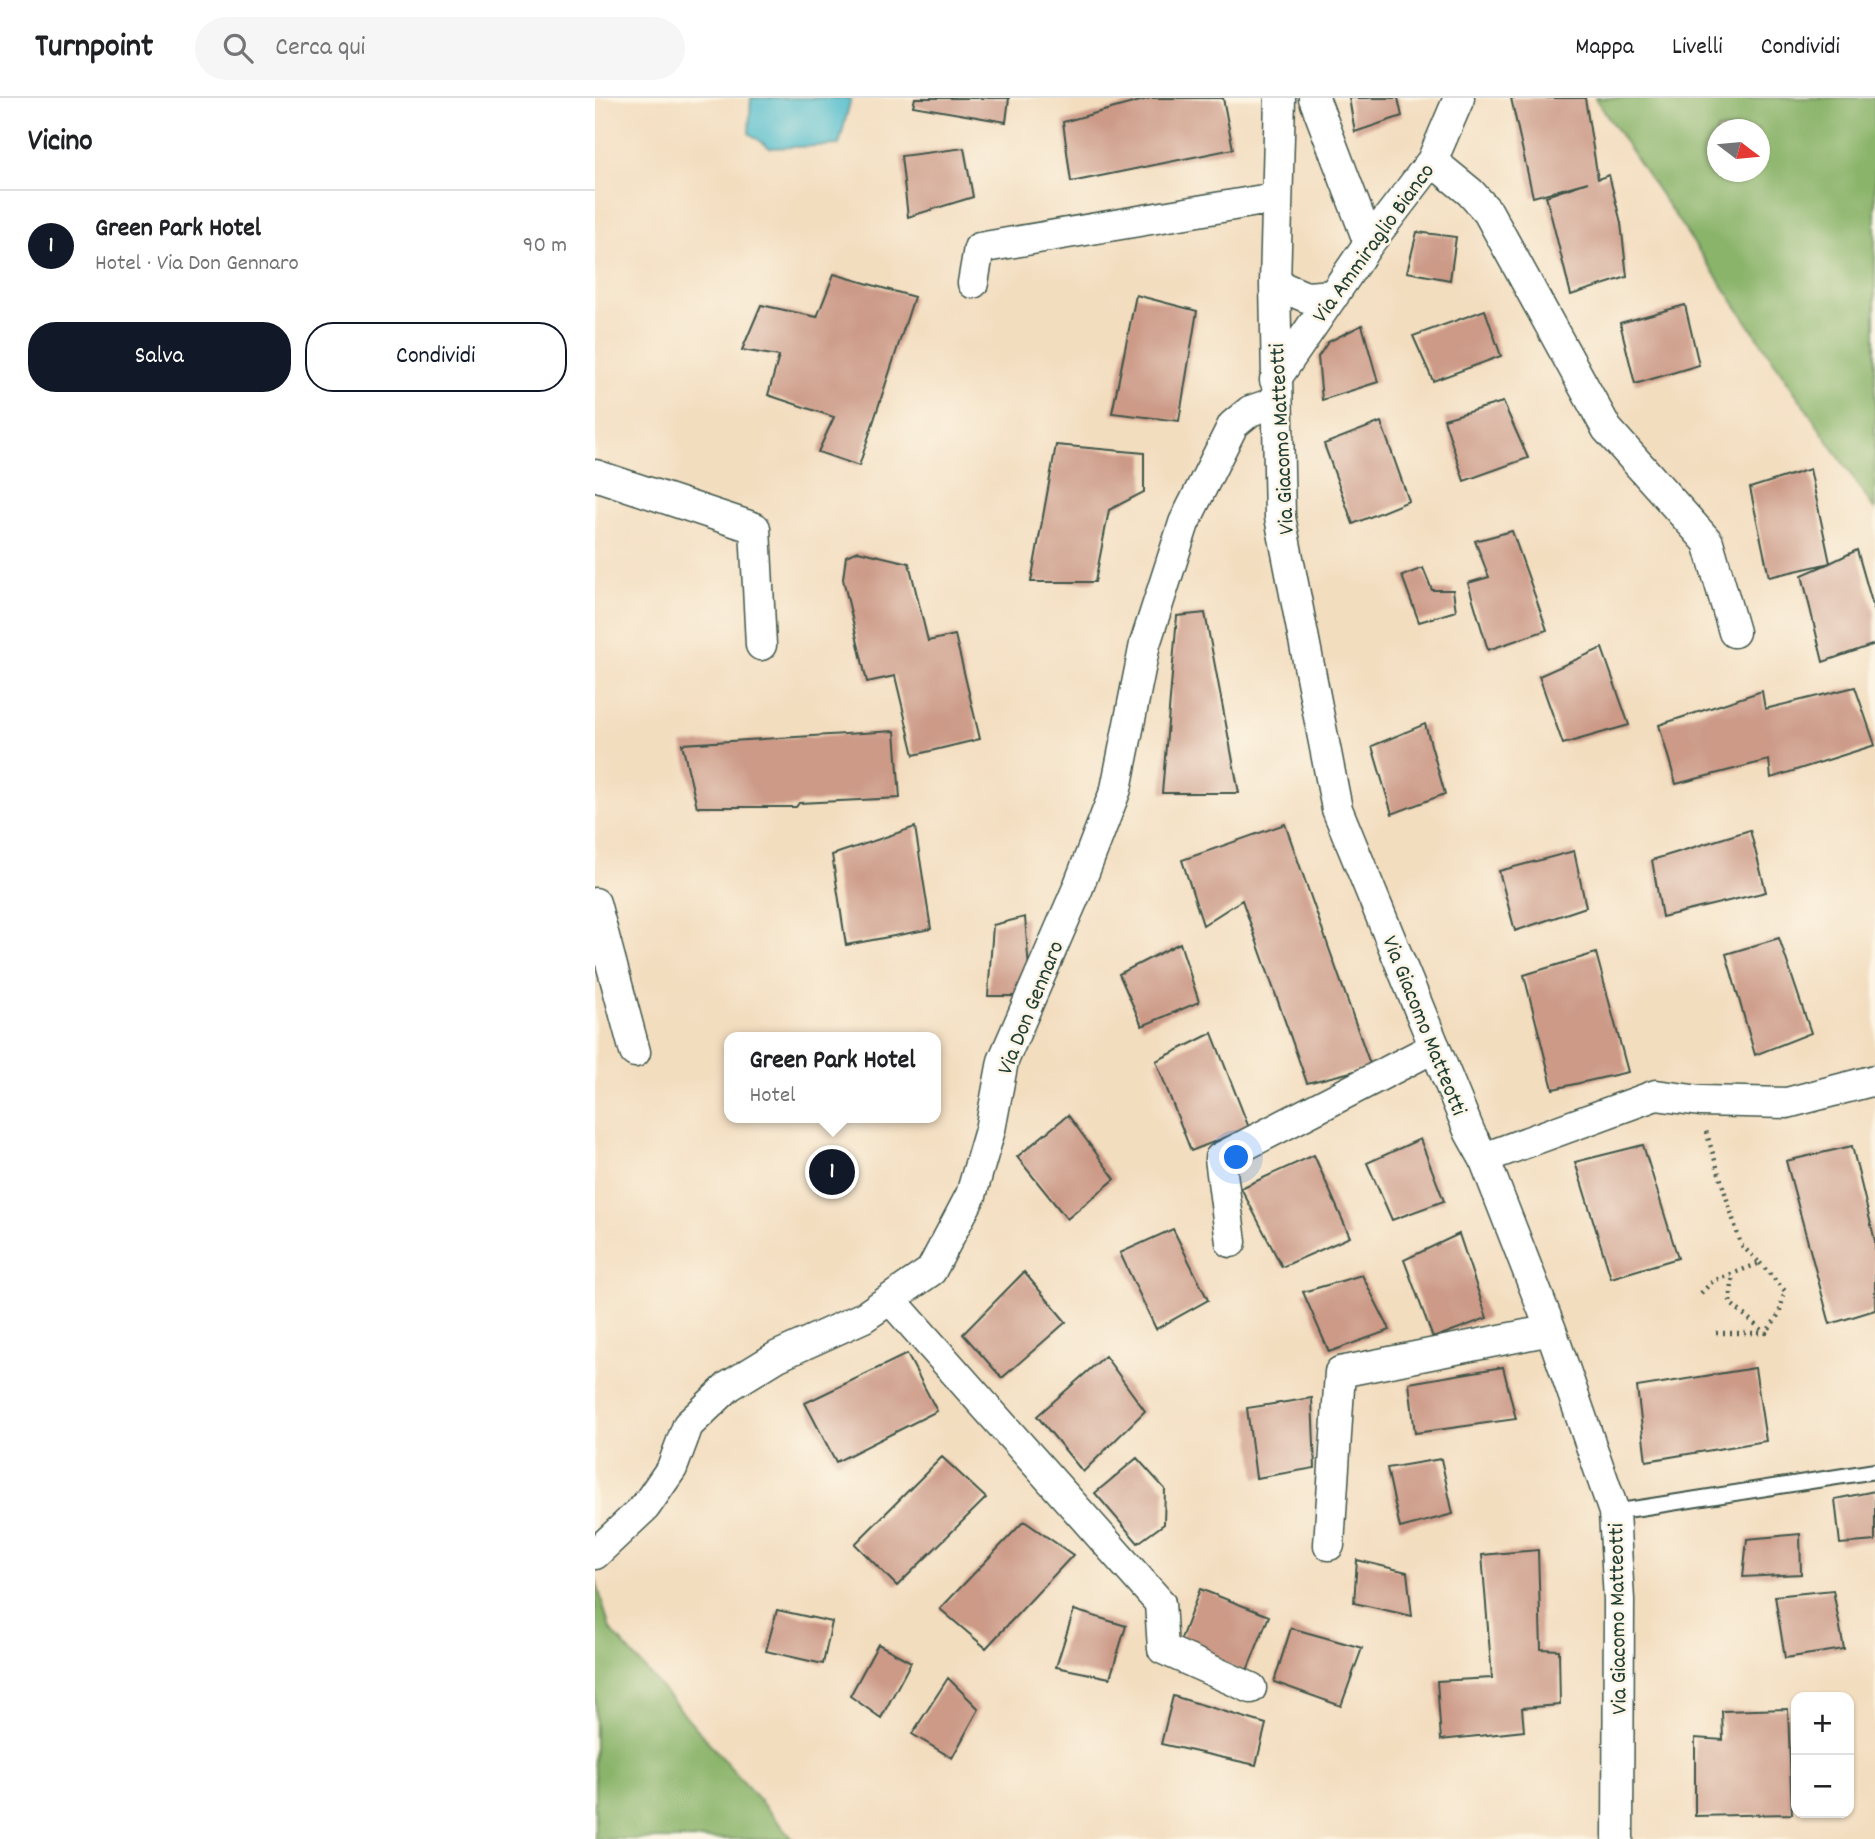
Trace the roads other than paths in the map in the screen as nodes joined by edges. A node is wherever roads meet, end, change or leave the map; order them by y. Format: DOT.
graph roads {
  1 [pos="1280,98"];
  2 [pos="1314,98"];
  3 [pos="1459,98"];
  4 [pos="1432,161"];
  5 [pos="1275,198"];
  6 [pos="1369,243"];
  7 [pos="973,284"];
  8 [pos="1275,284"];
  9 [pos="1334,295"];
  10 [pos="1275,391"];
  11 [pos="595,475"];
  12 [pos="1734,632"];
  13 [pos="761,645"];
  14 [pos="595,903"];
  15 [pos="1435,1047"];
  16 [pos="635,1052"];
  17 [pos="1875,1080"];
  18 [pos="1484,1158"];
  19 [pos="1231,1242"];
  20 [pos="891,1300"];
  21 [pos="1551,1330"];
  22 [pos="1875,1471"];
  23 [pos="1613,1511"];
  24 [pos="1329,1545"];
  25 [pos="605,1547"];
  26 [pos="1251,1688"];
  27 [pos="1618,1839"];
  1 -- 5 [label="street, Via Giacomo Matteotti"];
  2 -- 6 [label="street"];
  3 -- 4 [label="street, Via Ammiraglio Bianco"];
  4 -- 6 [label="street, Via Ammiraglio Bianco"];
  4 -- 12 [label="street"];
  5 -- 7 [label="street"];
  5 -- 8 [label="street, Via Giacomo Matteotti"];
  6 -- 9 [label="street, Via Ammiraglio Bianco"];
  8 -- 9 [label="street"];
  8 -- 10 [label="street, Via Giacomo Matteotti"];
  9 -- 10 [label="street, Via Ammiraglio Bianco"];
  10 -- 15 [label="street, Via Giacomo Matteotti"];
  10 -- 20 [label="street, Via Don Gennaro"];
  11 -- 13 [label="street"];
  14 -- 16 [label="street"];
  15 -- 18 [label="street, Via Giacomo Matteotti"];
  15 -- 19 [label="street"];
  17 -- 18 [label="street"];
  18 -- 21 [label="street, Via Giacomo Matteotti"];
  20 -- 25 [label="street, Via Don Gennaro"];
  20 -- 26 [label="street"];
  21 -- 23 [label="street, Via Giacomo Matteotti"];
  21 -- 24 [label="street"];
  22 -- 23 [label="lane"];
  23 -- 27 [label="street, Via Giacomo Matteotti"];
}
